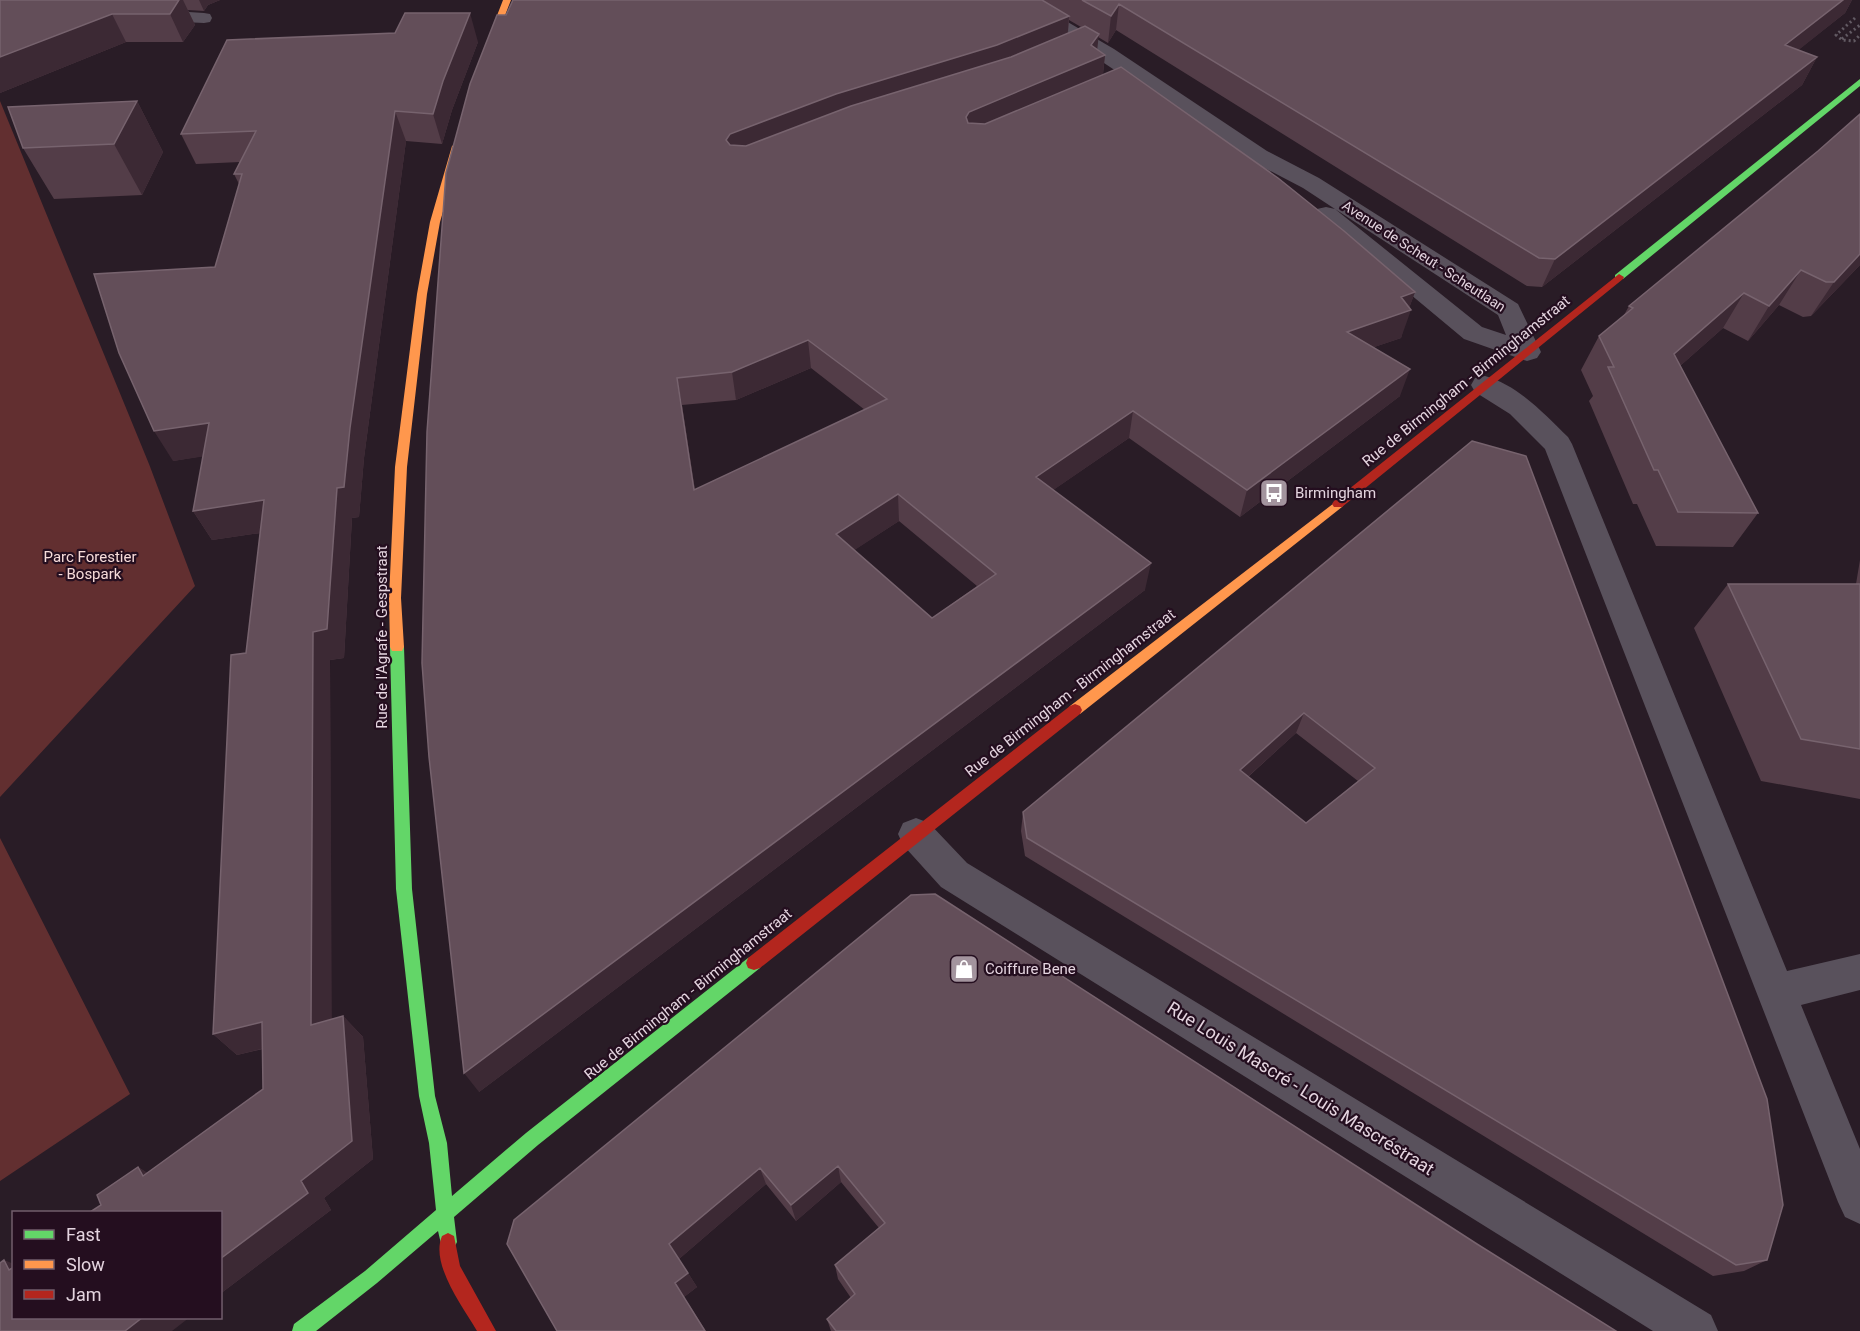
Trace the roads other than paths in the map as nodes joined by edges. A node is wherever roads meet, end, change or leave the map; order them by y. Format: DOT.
graph roads {
  1 [pos="116,0"];
  2 [pos="507,0"];
  3 [pos="1015,0"];
  4 [pos="204,18"];
  5 [pos="1086,42"];
  6 [pos="1065,51"];
  7 [pos="481,67"];
  8 [pos="1142,78"];
  9 [pos="1860,82"];
  10 [pos="1116,86"];
  11 [pos="460,133"];
  12 [pos="1259,156"];
  13 [pos="1527,352"];
  14 [pos="1485,385"];
  15 [pos="916,834"];
  16 [pos="1860,972"];
  17 [pos="1777,992"];
  18 [pos="1860,1202"];
  19 [pos="445,1214"];
  20 [pos="301,1331"];
  21 [pos="487,1331"];
  22 [pos="1695,1331"];
  1 -- 4 [label="lane"];
  2 -- 7 [label="street"];
  3 -- 5 [label="street, Avenue de Scheut - Scheutlaan"];
  5 -- 6 [label="lane"];
  5 -- 8 [label="street, Avenue de Scheut - Scheutlaan"];
  8 -- 10 [label="lane"];
  8 -- 12 [label="street, Avenue de Scheut - Scheutlaan"];
  9 -- 13 [label="street, Rue de Birmingham - Birminghamstraat"];
  11 -- 19 [label="street, Rue de l'Agrafe - Gespstraat"];
  12 -- 13 [label="street, Avenue de Scheut - Scheutlaan"];
  12 -- 13 [label="street, Avenue de Scheut - Scheutlaan"];
  13 -- 14 [label="street, Rue de Birmingham - Birminghamstraat"];
  14 -- 15 [label="street, Rue de Birmingham - Birminghamstraat"];
  14 -- 17 [label="street"];
  15 -- 19 [label="street, Rue de Birmingham - Birminghamstraat"];
  15 -- 22 [label="street, Rue Louis Mascré - Louis Mascréstraat"];
  16 -- 17 [label="street"];
  17 -- 18 [label="street"];
  19 -- 20 [label="street, Rue de Birmingham - Birminghamstraat"];
  19 -- 21 [label="street, Rue de l'Agrafe - Gespstraat"];
}
